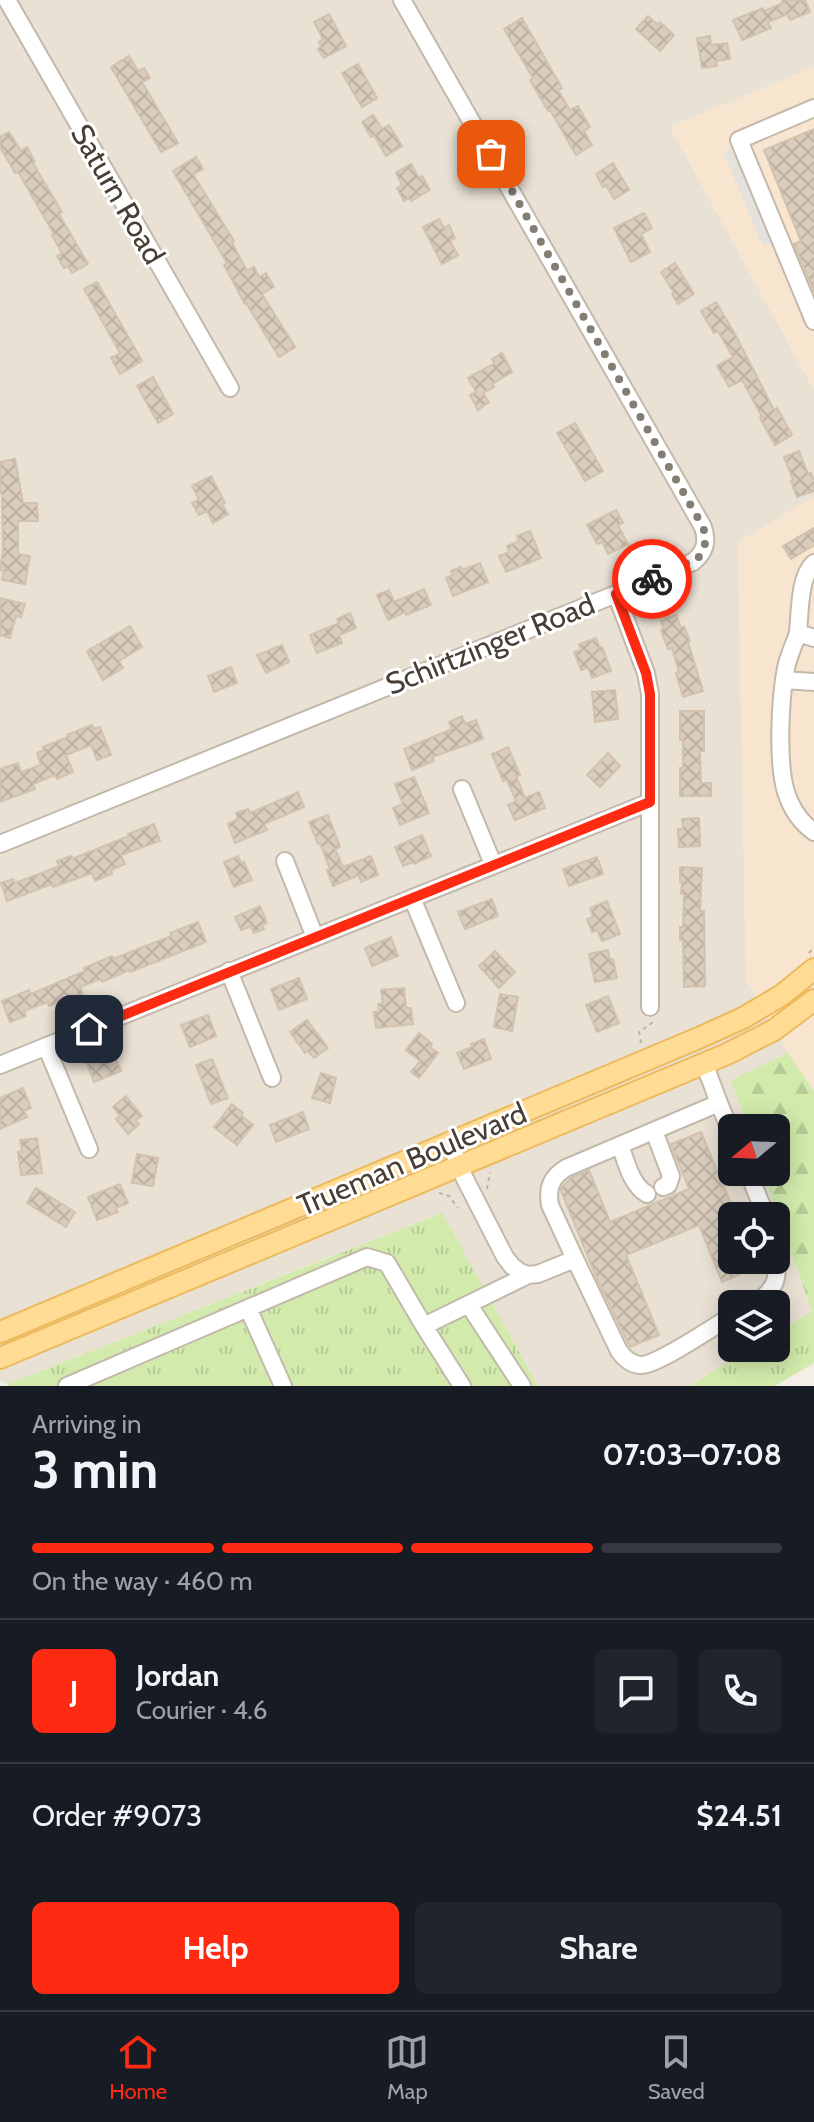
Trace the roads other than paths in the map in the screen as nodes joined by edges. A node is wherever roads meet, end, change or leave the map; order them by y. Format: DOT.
graph roads {
  1 [pos="7,0"];
  2 [pos="402,0"];
  3 [pos="814,108"];
  4 [pos="814,321"];
  5 [pos="230,388"];
  6 [pos="814,563"];
  7 [pos="616,594"];
  8 [pos="806,636"];
  9 [pos="784,680"];
  10 [pos="814,682"];
  11 [pos="462,789"];
  12 [pos="650,802"];
  13 [pos="814,832"];
  14 [pos="0,844"];
  15 [pos="285,861"];
  16 [pos="493,864"];
  17 [pos="412,898"];
  18 [pos="315,937"];
  19 [pos="814,969"];
  20 [pos="229,971"];
  21 [pos="814,1000"];
  22 [pos="456,1003"];
  23 [pos="650,1007"];
  24 [pos="46,1046"];
  25 [pos="704,1063"];
  26 [pos="0,1065"];
  27 [pos="272,1078"];
  28 [pos="719,1103"];
  29 [pos="723,1114"];
  30 [pos="654,1131"];
  31 [pos="450,1143"];
  32 [pos="620,1145"];
  33 [pos="89,1149"];
  34 [pos="458,1165"];
  35 [pos="663,1187"];
  36 [pos="647,1194"];
  37 [pos="575,1259"];
  38 [pos="528,1275"];
  39 [pos="469,1305"];
  40 [pos="248,1308"];
  41 [pos="718,1324"];
  42 [pos="424,1326"];
  43 [pos="0,1332"];
  44 [pos="0,1358"];
  45 [pos="67,1386"];
  46 [pos="283,1386"];
  47 [pos="462,1386"];
  48 [pos="522,1386"];
  1 -- 5 [label="street, Saturn Road"];
  2 -- 7 [label="street, Schirtzinger Road"];
  3 -- 4 [label="street"];
  6 -- 8 [label="street"];
  7 -- 12 [label="street"];
  7 -- 14 [label="street, Schirtzinger Road"];
  8 -- 9 [label="street"];
  9 -- 10 [label="street"];
  9 -- 13 [label="street"];
  11 -- 16 [label="street"];
  12 -- 16 [label="street"];
  12 -- 23 [label="street"];
  15 -- 18 [label="street"];
  16 -- 17 [label="street"];
  17 -- 18 [label="street"];
  17 -- 22 [label="street"];
  18 -- 20 [label="street"];
  19 -- 31 [label="main road, Trueman Boulevard"];
  20 -- 24 [label="street"];
  20 -- 27 [label="street"];
  21 -- 25 [label="main road, Trueman Boulevard"];
  24 -- 26 [label="street"];
  24 -- 33 [label="street"];
  25 -- 28 [label="street"];
  25 -- 34 [label="main road, Trueman Boulevard"];
  28 -- 29 [label="street"];
  28 -- 30 [label="street"];
  30 -- 32 [label="street"];
  30 -- 35 [label="street"];
  31 -- 34 [label="street"];
  31 -- 43 [label="main road, Trueman Boulevard"];
  32 -- 36 [label="street"];
  32 -- 37 [label="street"];
  34 -- 38 [label="street"];
  34 -- 44 [label="main road, Trueman Boulevard"];
  37 -- 38 [label="street"];
  37 -- 41 [label="street"];
  38 -- 39 [label="street"];
  39 -- 42 [label="street"];
  39 -- 48 [label="street"];
  40 -- 42 [label="street"];
  40 -- 45 [label="street"];
  40 -- 46 [label="street"];
  42 -- 47 [label="street"];
}
